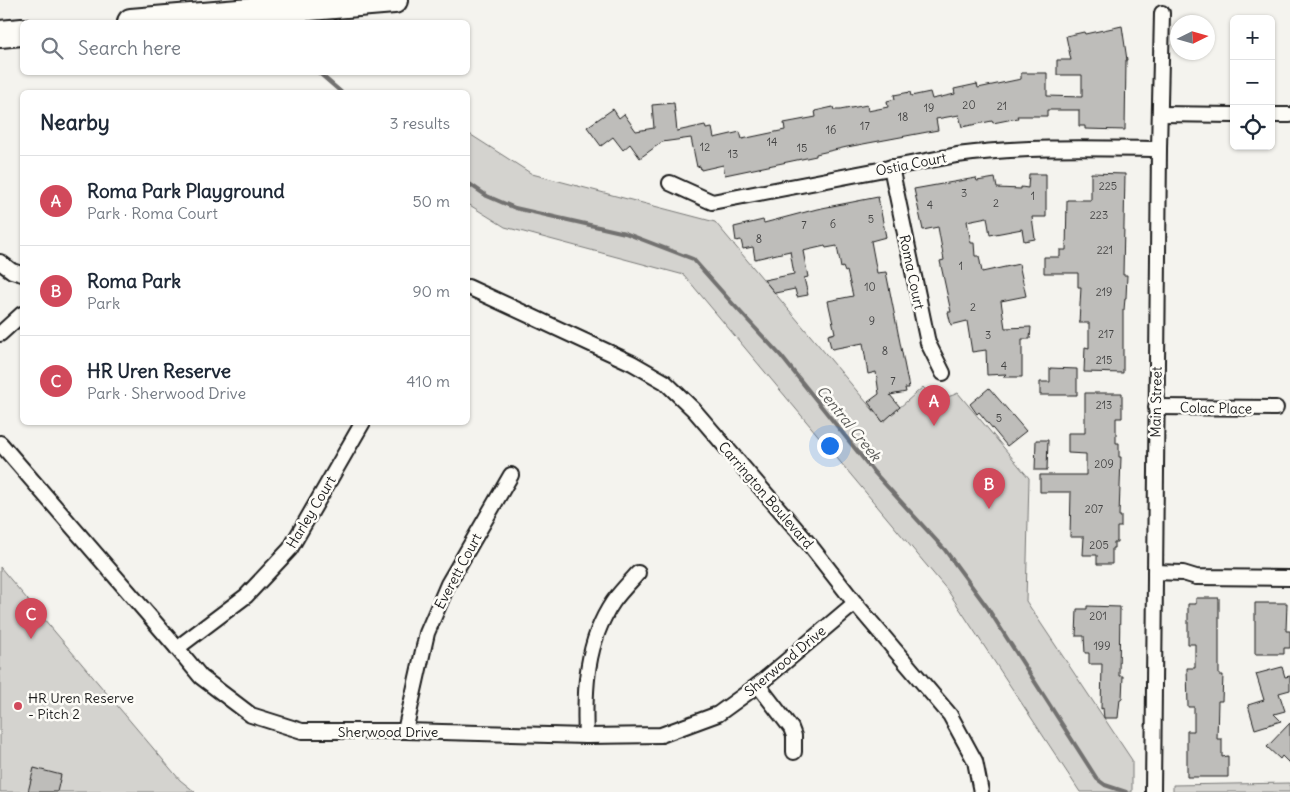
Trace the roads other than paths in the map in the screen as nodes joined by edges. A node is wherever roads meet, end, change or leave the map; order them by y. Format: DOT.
graph roads {
  1 [pos="394,0"];
  2 [pos="1162,12"];
  3 [pos="156,20"];
  4 [pos="20,32"];
  5 [pos="0,34"];
  6 [pos="1160,114"];
  7 [pos="1230,115"];
  8 [pos="1275,115"];
  9 [pos="1290,115"];
  10 [pos="1159,149"];
  11 [pos="891,167"];
  12 [pos="670,183"];
  13 [pos="0,262"];
  14 [pos="17,272"];
  15 [pos="470,288"];
  16 [pos="20,316"];
  17 [pos="0,334"];
  18 [pos="943,373"];
  19 [pos="1156,407"];
  20 [pos="1276,408"];
  21 [pos="361,425"];
  22 [pos="0,443"];
  23 [pos="511,475"];
  24 [pos="638,573"];
  25 [pos="1155,576"];
  26 [pos="1290,578"];
  27 [pos="855,603"];
  28 [pos="177,648"];
  29 [pos="758,685"];
  30 [pos="405,731"];
  31 [pos="586,736"];
  32 [pos="794,752"];
  33 [pos="981,792"];
  34 [pos="1152,792"];
  1 -- 3 [label="highway"];
  2 -- 6 [label="street, Main Street"];
  4 -- 5 [label="highway"];
  6 -- 7 [label="street"];
  6 -- 10 [label="street, Main Street"];
  8 -- 9 [label="street"];
  10 -- 11 [label="street, Ostia Court"];
  10 -- 19 [label="street, Main Street"];
  11 -- 12 [label="street, Ostia Court"];
  11 -- 18 [label="street, Roma Court"];
  13 -- 14 [label="street"];
  15 -- 27 [label="street, Carrington Boulevard"];
  16 -- 17 [label="street"];
  19 -- 20 [label="street, Colac Place"];
  19 -- 25 [label="street, Main Street"];
  21 -- 28 [label="street, Harley Court"];
  22 -- 28 [label="street, Sherwood Drive"];
  23 -- 30 [label="street, Everett Court"];
  24 -- 31 [label="street"];
  25 -- 26 [label="street"];
  25 -- 34 [label="street, Main Street"];
  27 -- 29 [label="street, Sherwood Drive"];
  27 -- 33 [label="street, Carrington Boulevard"];
  28 -- 30 [label="street, Sherwood Drive"];
  29 -- 31 [label="street, Sherwood Drive"];
  29 -- 32 [label="street"];
  30 -- 31 [label="street, Sherwood Drive"];
}
